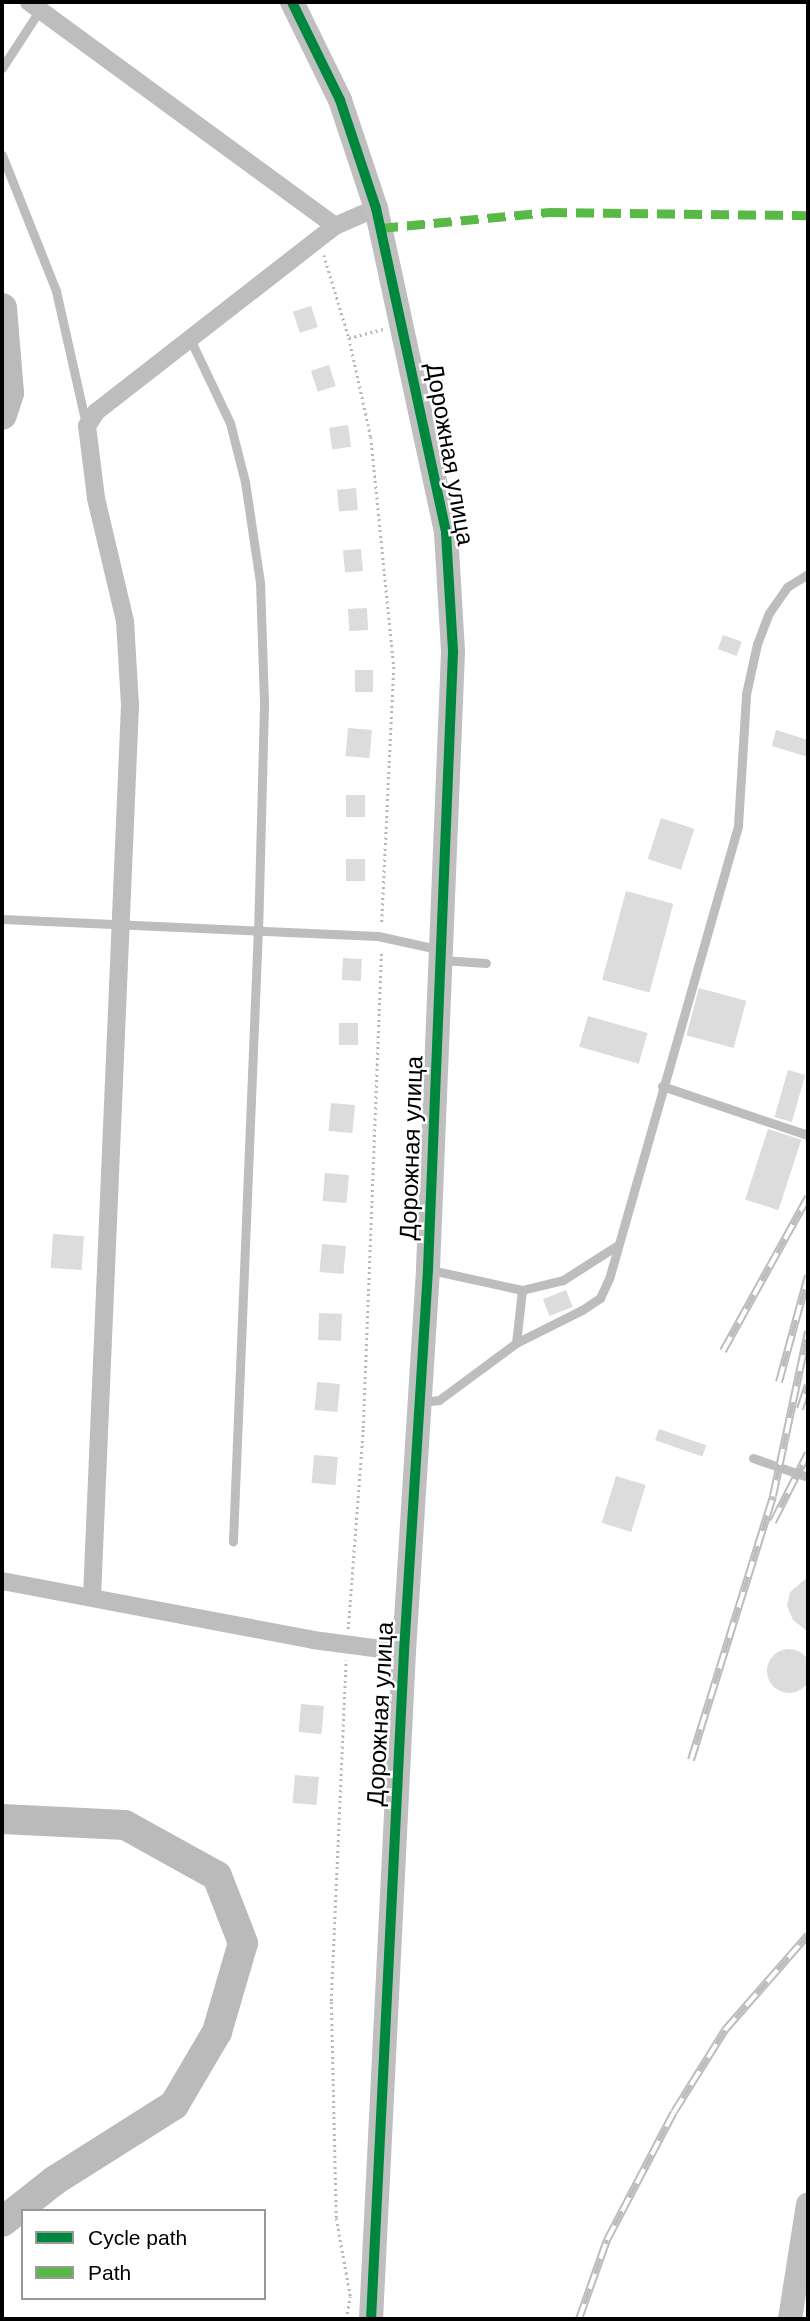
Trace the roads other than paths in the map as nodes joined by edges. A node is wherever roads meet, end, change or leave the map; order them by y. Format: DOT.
graph roads {
  1 [pos="292,2"];
  2 [pos="34,6"];
  3 [pos="2,68"];
  4 [pos="2,155"];
  5 [pos="376,208"];
  6 [pos="335,226"];
  7 [pos="190,339"];
  8 [pos="87,426"];
  9 [pos="808,574"];
  10 [pos="2,919"];
  11 [pos="120,925"];
  12 [pos="258,928"];
  13 [pos="439,955"];
  14 [pos="486,963"];
  15 [pos="662,1086"];
  16 [pos="808,1135"];
  17 [pos="618,1245"];
  18 [pos="428,1270"];
  19 [pos="522,1290"];
  20 [pos="516,1343"];
  21 [pos="422,1402"];
  22 [pos="753,1458"];
  23 [pos="808,1477"];
  24 [pos="233,1541"];
  25 [pos="2,1581"];
  26 [pos="92,1597"];
  27 [pos="404,1652"];
  28 [pos="808,2204"];
  29 [pos="799,2252"];
  30 [pos="808,2286"];
  31 [pos="371,2319"];
  32 [pos="790,2319"];
  1 -- 5 [label="street, Дорожная улица"];
  2 -- 3 [label="lane"];
  2 -- 6 [label="street"];
  4 -- 8 [label="lane"];
  5 -- 6 [label="street"];
  5 -- 13 [label="street, Дорожная улица"];
  6 -- 7 [label="street"];
  7 -- 8 [label="street"];
  7 -- 12 [label="lane"];
  8 -- 11 [label="street"];
  9 -- 15 [label="lane"];
  10 -- 11 [label="lane"];
  11 -- 12 [label="lane"];
  11 -- 26 [label="street"];
  12 -- 13 [label="lane"];
  12 -- 24 [label="lane"];
  13 -- 14 [label="lane"];
  13 -- 18 [label="street, Дорожная улица"];
  15 -- 16 [label="lane"];
  15 -- 17 [label="lane"];
  17 -- 19 [label="lane"];
  17 -- 20 [label="lane"];
  18 -- 19 [label="lane"];
  18 -- 21 [label="street, Дорожная улица"];
  19 -- 20 [label="lane"];
  20 -- 21 [label="lane"];
  21 -- 27 [label="street, Дорожная улица"];
  22 -- 23 [label="lane"];
  25 -- 26 [label="street"];
  26 -- 27 [label="street"];
  27 -- 31 [label="street, Дорожная улица"];
  28 -- 29 [label="street"];
  29 -- 30 [label="lane"];
  29 -- 32 [label="street"];
}
